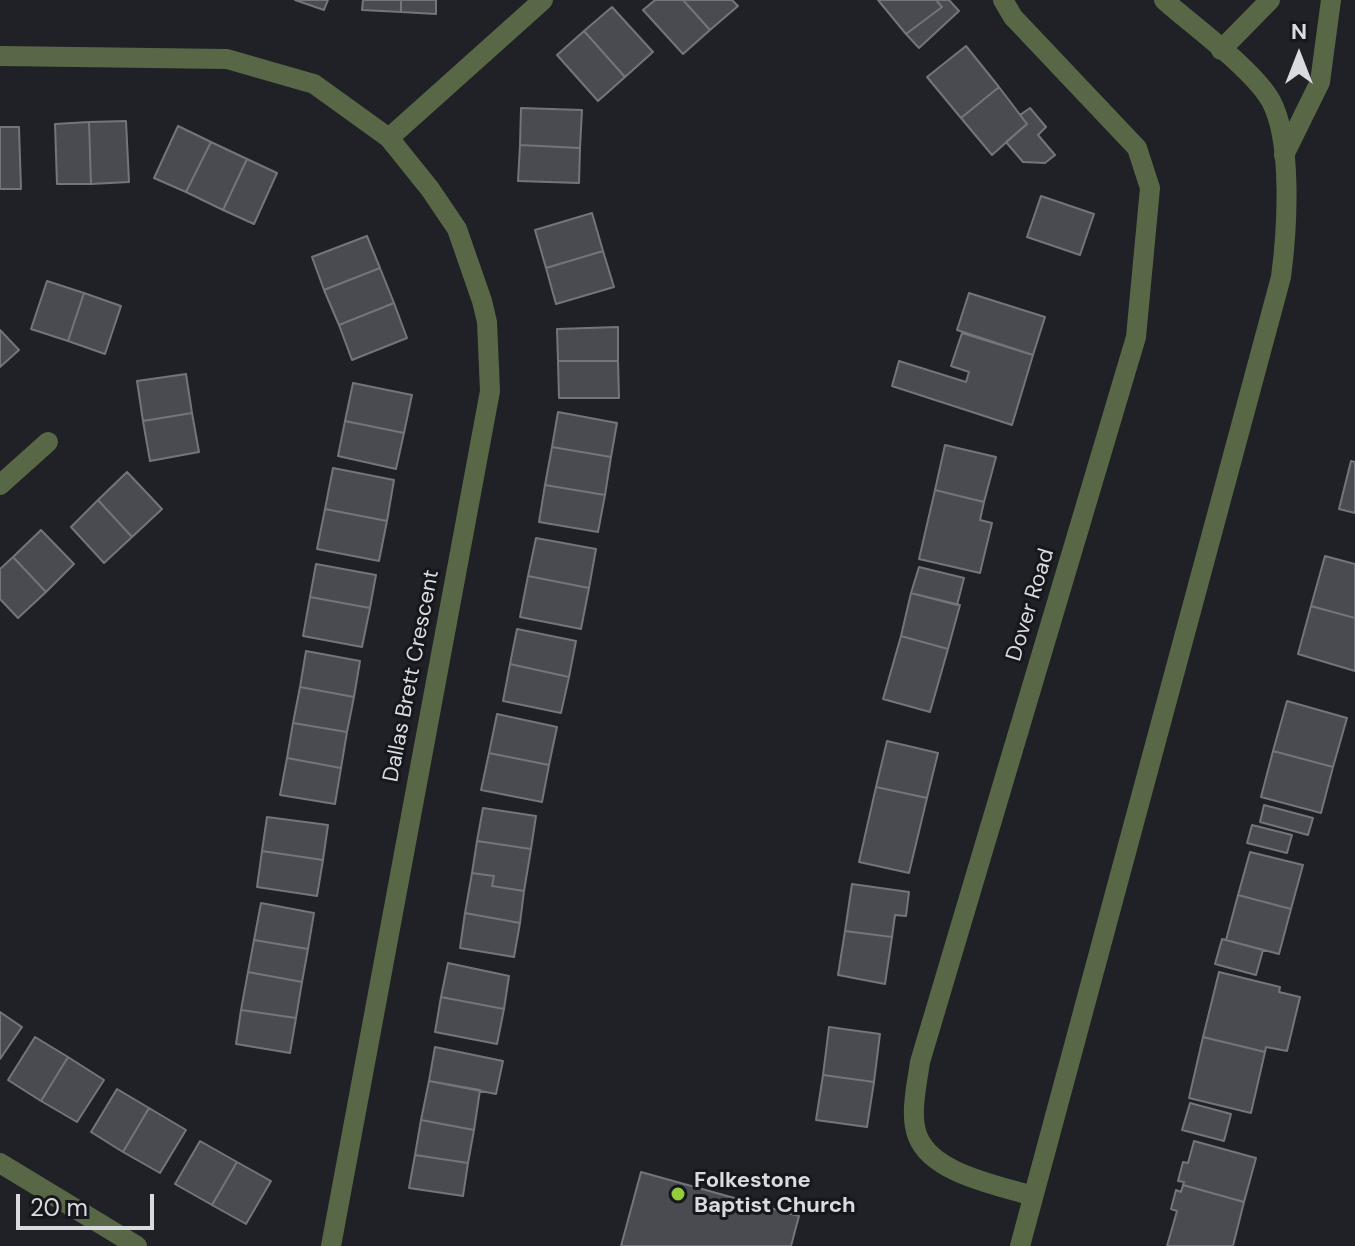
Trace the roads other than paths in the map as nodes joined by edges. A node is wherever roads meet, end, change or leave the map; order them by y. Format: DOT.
graph roads {
  1 [pos="543,0"];
  2 [pos="1003,0"];
  3 [pos="1164,0"];
  4 [pos="1270,0"];
  5 [pos="1331,0"];
  6 [pos="1221,50"];
  7 [pos="0,56"];
  8 [pos="389,138"];
  9 [pos="1284,155"];
  10 [pos="48,442"];
  11 [pos="0,485"];
  12 [pos="0,1163"];
  13 [pos="1032,1196"];
  14 [pos="137,1246"];
  15 [pos="331,1246"];
  16 [pos="1020,1246"];
  1 -- 8 [label="street"];
  2 -- 13 [label="street, Dover Road"];
  3 -- 6 [label="street"];
  4 -- 6 [label="street"];
  5 -- 9 [label="street"];
  6 -- 9 [label="street"];
  7 -- 8 [label="street, Dallas Brett Crescent"];
  8 -- 15 [label="street, Dallas Brett Crescent"];
  9 -- 13 [label="street"];
  10 -- 11 [label="street"];
  12 -- 14 [label="street"];
  13 -- 16 [label="street"];
}
